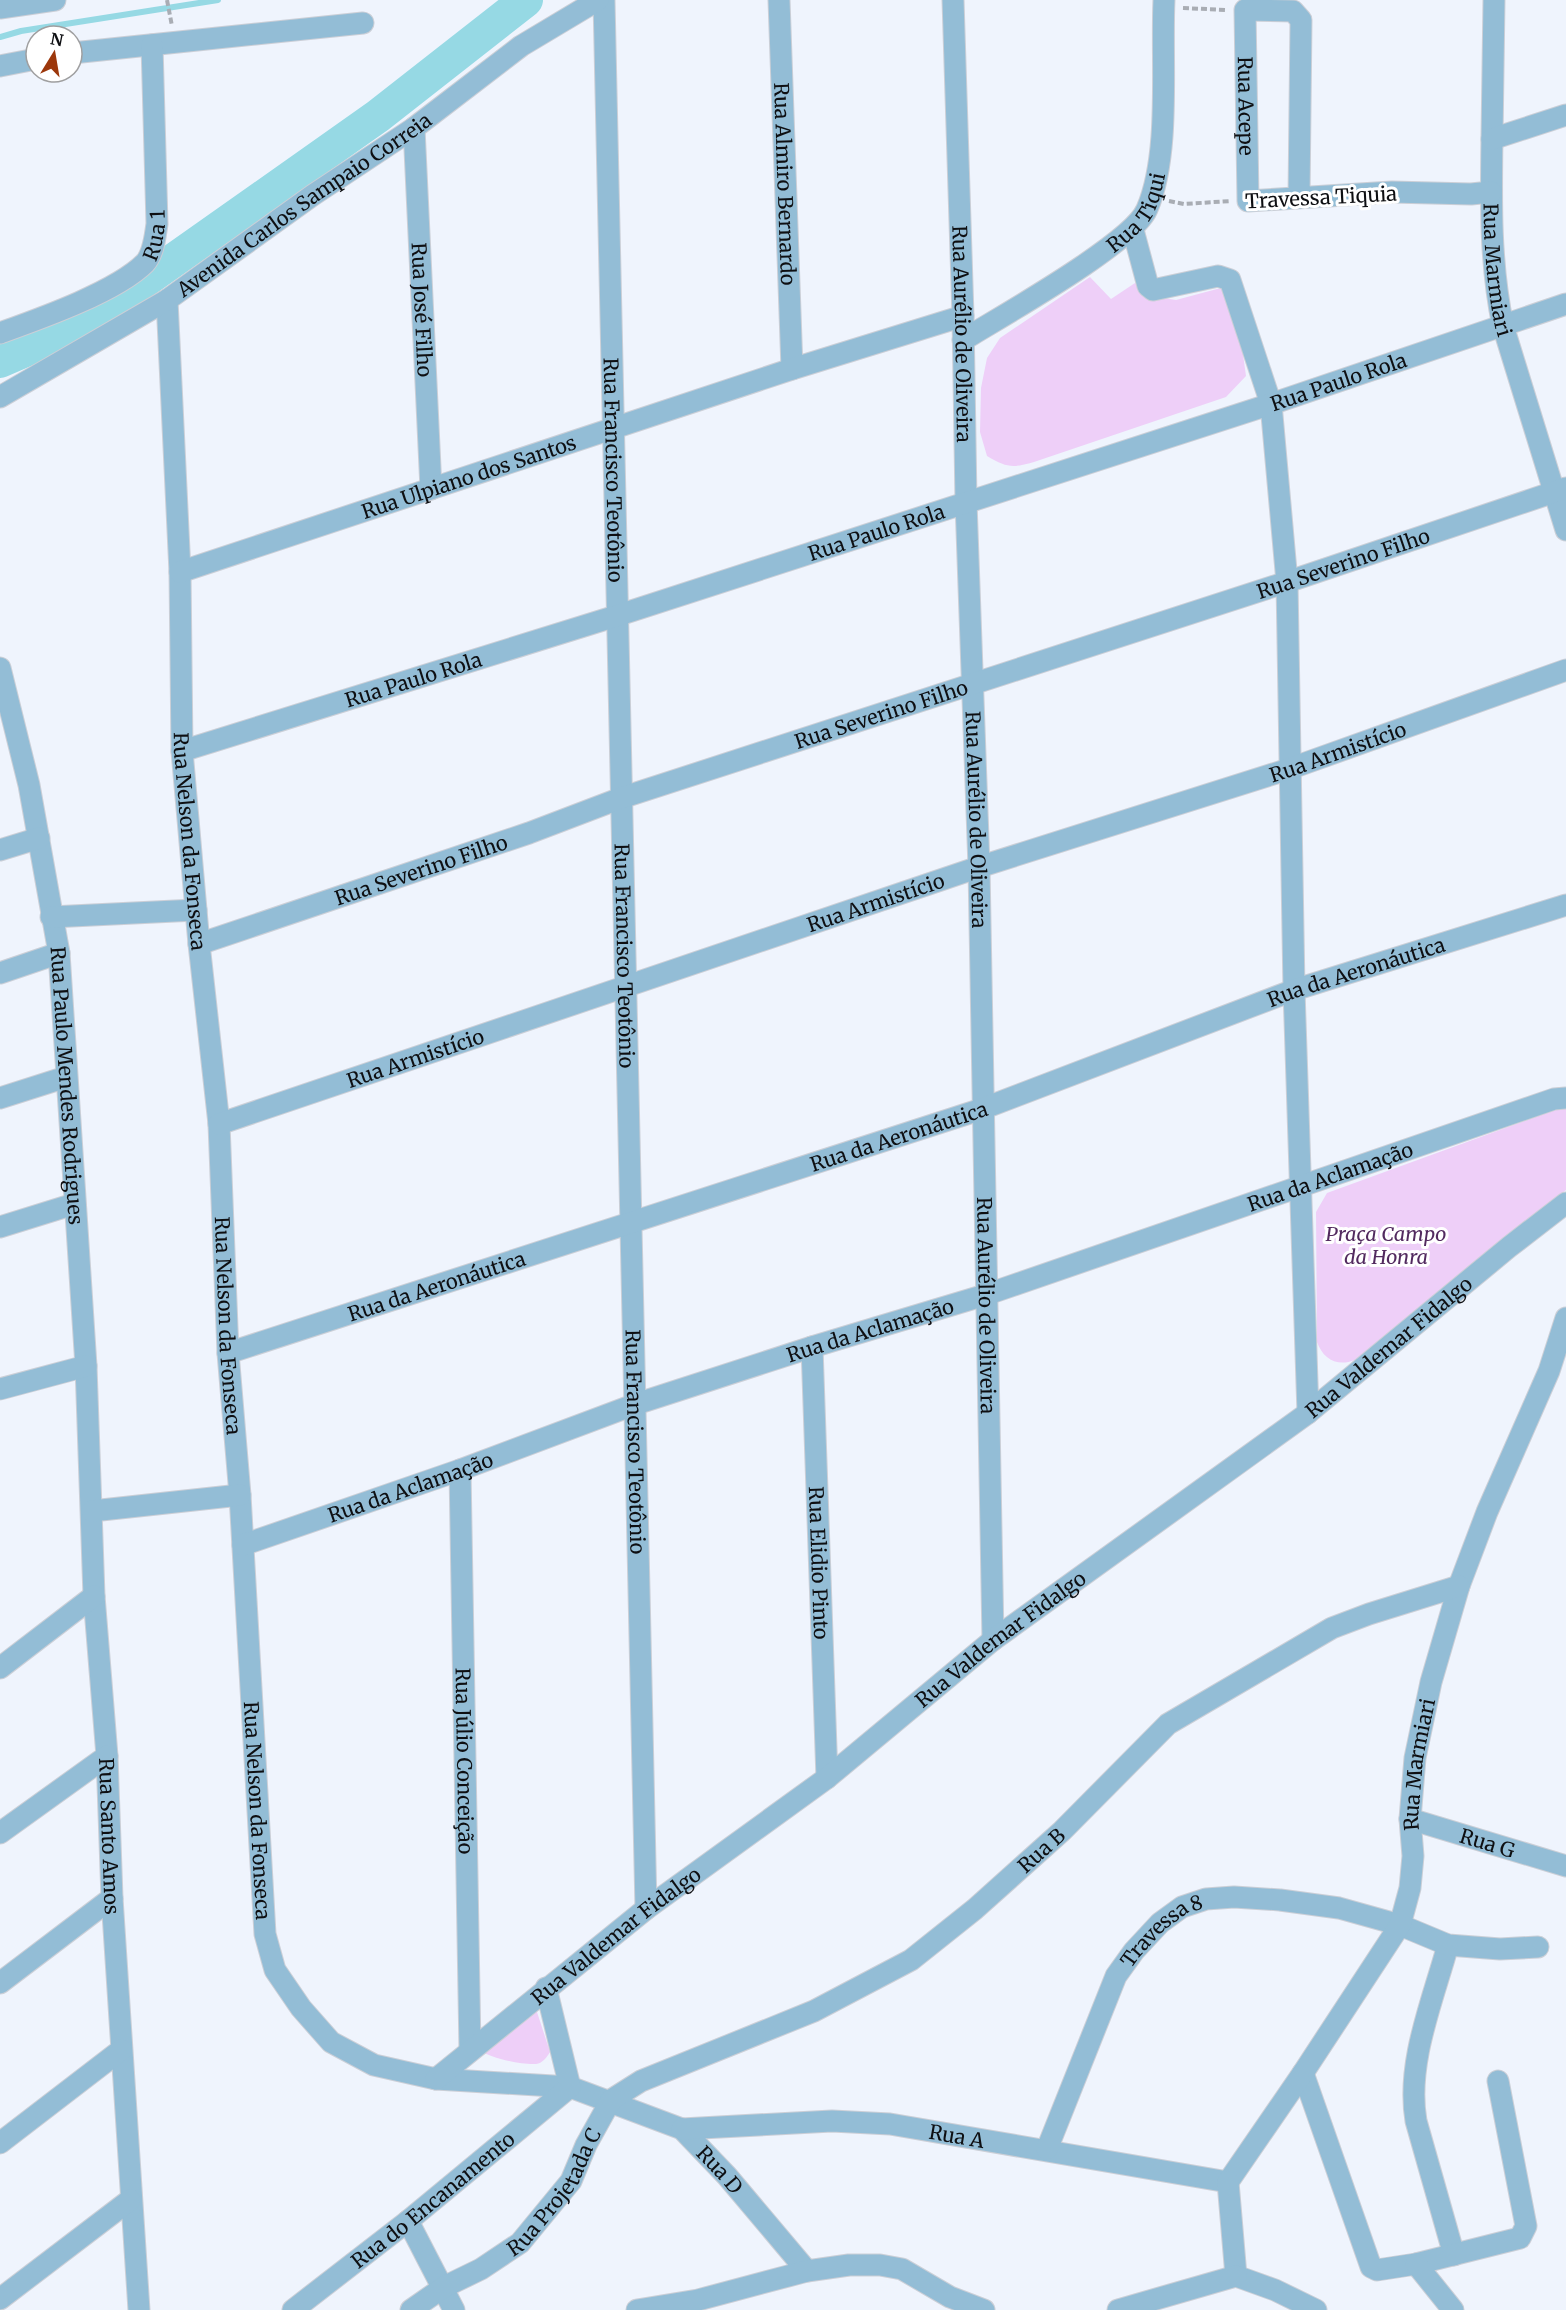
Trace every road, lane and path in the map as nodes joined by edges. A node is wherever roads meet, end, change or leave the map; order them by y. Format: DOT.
graph roads {
  1 [pos="55,0"];
  2 [pos="167,0"];
  3 [pos="598,0"];
  4 [pos="604,0"];
  5 [pos="779,0"];
  6 [pos="952,0"];
  7 [pos="1494,0"];
  8 [pos="1164,3"];
  9 [pos="0,9"];
  10 [pos="1245,10"];
  11 [pos="170,16"];
  12 [pos="363,22"];
  13 [pos="152,45"];
  14 [pos="84,52"];
  15 [pos="24,61"];
  16 [pos="0,66"];
  17 [pos="1566,115"];
  18 [pos="414,128"];
  19 [pos="1492,139"];
  20 [pos="1491,192"];
  21 [pos="1299,197"];
  22 [pos="1151,198"];
  23 [pos="1248,201"];
  24 [pos="1133,230"];
  25 [pos="166,300"];
  26 [pos="1566,304"];
  27 [pos="963,316"];
  28 [pos="1503,326"];
  29 [pos="0,333"];
  30 [pos="963,340"];
  31 [pos="792,369"];
  32 [pos="0,397"];
  33 [pos="1271,404"];
  34 [pos="613,431"];
  35 [pos="431,489"];
  36 [pos="1561,490"];
  37 [pos="966,502"];
  38 [pos="1566,530"];
  39 [pos="180,572"];
  40 [pos="1287,582"];
  41 [pos="616,616"];
  42 [pos="0,668"];
  43 [pos="1566,670"];
  44 [pos="973,684"];
  45 [pos="6,724"];
  46 [pos="182,751"];
  47 [pos="1289,769"];
  48 [pos="621,798"];
  49 [pos="39,838"];
  50 [pos="0,850"];
  51 [pos="979,867"];
  52 [pos="1566,905"];
  53 [pos="196,910"];
  54 [pos="51,917"];
  55 [pos="199,944"];
  56 [pos="59,953"];
  57 [pos="0,973"];
  58 [pos="627,986"];
  59 [pos="1294,990"];
  60 [pos="66,1077"];
  61 [pos="0,1098"];
  62 [pos="1566,1098"];
  63 [pos="982,1109"];
  64 [pos="219,1124"];
  65 [pos="1299,1187"];
  66 [pos="74,1203"];
  67 [pos="1566,1203"];
  68 [pos="631,1224"];
  69 [pos="0,1227"];
  70 [pos="985,1295"];
  71 [pos="1566,1318"];
  72 [pos="812,1347"];
  73 [pos="228,1353"];
  74 [pos="86,1365"];
  75 [pos="0,1389"];
  76 [pos="636,1404"];
  77 [pos="1308,1413"];
  78 [pos="460,1470"];
  79 [pos="240,1495"];
  80 [pos="92,1511"];
  81 [pos="243,1545"];
  82 [pos="1459,1586"];
  83 [pos="94,1596"];
  84 [pos="993,1640"];
  85 [pos="0,1668"];
  86 [pos="107,1756"];
  87 [pos="827,1778"];
  88 [pos="1410,1819"];
  89 [pos="0,1833"];
  90 [pos="1566,1866"];
  91 [pos="112,1898"];
  92 [pos="646,1909"];
  93 [pos="1400,1924"];
  94 [pos="1448,1945"];
  95 [pos="1538,1947"];
  96 [pos="0,1983"];
  97 [pos="546,1988"];
  98 [pos="121,2050"];
  99 [pos="470,2051"];
  100 [pos="1303,2073"];
  101 [pos="436,2079"];
  102 [pos="1498,2080"];
  103 [pos="570,2087"];
  104 [pos="611,2100"];
  105 [pos="682,2129"];
  106 [pos="0,2143"];
  107 [pos="1047,2149"];
  108 [pos="1228,2182"];
  109 [pos="130,2200"];
  110 [pos="408,2221"];
  111 [pos="1454,2255"];
  112 [pos="1416,2264"];
  113 [pos="807,2271"];
  114 [pos="1236,2276"];
  115 [pos="444,2287"];
  116 [pos="0,2299"];
  117 [pos="139,2310"];
  118 [pos="293,2310"];
  119 [pos="411,2310"];
  120 [pos="454,2310"];
  121 [pos="637,2310"];
  122 [pos="984,2310"];
  123 [pos="1118,2310"];
  124 [pos="1316,2310"];
  125 [pos="1454,2310"];
  1 -- 9 [label="street"];
  2 -- 11 [label="path"];
  3 -- 18 [label="street, Avenida Carlos Sampaio Correia"];
  4 -- 34 [label="street, Rua Francisco Teotônio"];
  5 -- 31 [label="street, Rua Almiro Bernardo"];
  6 -- 27 [label="street, Rua Aurélio de Oliveira"];
  7 -- 19 [label="street, Rua Marmiari"];
  8 -- 10 [label="path"];
  8 -- 22 [label="street, Rua Tiqui"];
  10 -- 21 [label="street"];
  10 -- 23 [label="street, Rua Acepe"];
  12 -- 13 [label="street"];
  13 -- 14 [label="street"];
  13 -- 29 [label="street, Rua 1"];
  15 -- 16 [label="street"];
  17 -- 19 [label="street"];
  18 -- 25 [label="street, Avenida Carlos Sampaio Correia"];
  18 -- 35 [label="street, Rua José Filho"];
  19 -- 20 [label="street, Rua Marmiari"];
  20 -- 21 [label="street, Travessa Tiquia"];
  20 -- 28 [label="street, Rua Marmiari"];
  21 -- 23 [label="street, Travessa Tiquia"];
  22 -- 23 [label="path, Travessa Tiquia"];
  22 -- 24 [label="street, Rua Tiqui"];
  24 -- 30 [label="street, Rua Tiqui"];
  24 -- 33 [label="street"];
  25 -- 32 [label="street, Avenida Carlos Sampaio Correia"];
  25 -- 39 [label="street, Rua Nelson da Fonseca"];
  26 -- 28 [label="street, Rua Paulo Rola"];
  27 -- 30 [label="street, Rua Aurélio de Oliveira"];
  27 -- 31 [label="street, Rua Ulpiano dos Santos"];
  28 -- 33 [label="street, Rua Paulo Rola"];
  28 -- 36 [label="street, Rua Marmiari"];
  30 -- 37 [label="street, Rua Aurélio de Oliveira"];
  31 -- 34 [label="street, Rua Ulpiano dos Santos"];
  33 -- 37 [label="street, Rua Paulo Rola"];
  33 -- 40 [label="street"];
  34 -- 35 [label="street, Rua Ulpiano dos Santos"];
  34 -- 41 [label="street, Rua Francisco Teotônio"];
  35 -- 39 [label="street, Rua Ulpiano dos Santos"];
  36 -- 38 [label="street, Rua Marmiari"];
  36 -- 40 [label="street, Rua Severino Filho"];
  37 -- 41 [label="street, Rua Paulo Rola"];
  37 -- 44 [label="street, Rua Aurélio de Oliveira"];
  39 -- 46 [label="street, Rua Nelson da Fonseca"];
  40 -- 44 [label="street, Rua Severino Filho"];
  40 -- 47 [label="street"];
  41 -- 46 [label="street, Rua Paulo Rola"];
  41 -- 48 [label="street, Rua Francisco Teotônio"];
  42 -- 45 [label="street, Rua Paulo Mendes Rodrigues"];
  43 -- 47 [label="street, Rua Armistício"];
  44 -- 48 [label="street, Rua Severino Filho"];
  44 -- 51 [label="street, Rua Aurélio de Oliveira"];
  45 -- 49 [label="street, Rua Paulo Mendes Rodrigues"];
  46 -- 53 [label="street, Rua Nelson da Fonseca"];
  47 -- 51 [label="street, Rua Armistício"];
  47 -- 59 [label="street"];
  48 -- 55 [label="street, Rua Severino Filho"];
  48 -- 58 [label="street, Rua Francisco Teotônio"];
  49 -- 50 [label="street"];
  49 -- 54 [label="street, Rua Paulo Mendes Rodrigues"];
  51 -- 58 [label="street, Rua Armistício"];
  51 -- 63 [label="street, Rua Aurélio de Oliveira"];
  52 -- 59 [label="street, Rua da Aeronáutica"];
  53 -- 54 [label="street"];
  53 -- 55 [label="street, Rua Nelson da Fonseca"];
  54 -- 56 [label="street, Rua Paulo Mendes Rodrigues"];
  55 -- 64 [label="street, Rua Nelson da Fonseca"];
  56 -- 57 [label="street"];
  56 -- 60 [label="street, Rua Paulo Mendes Rodrigues"];
  58 -- 64 [label="street, Rua Armistício"];
  58 -- 68 [label="street, Rua Francisco Teotônio"];
  59 -- 63 [label="street, Rua da Aeronáutica"];
  59 -- 65 [label="street"];
  60 -- 61 [label="street"];
  60 -- 66 [label="street, Rua Paulo Mendes Rodrigues"];
  62 -- 65 [label="street, Rua da Aclamação"];
  63 -- 68 [label="street, Rua da Aeronáutica"];
  63 -- 70 [label="street, Rua Aurélio de Oliveira"];
  64 -- 73 [label="street, Rua Nelson da Fonseca"];
  65 -- 70 [label="street, Rua da Aclamação"];
  65 -- 77 [label="street"];
  66 -- 69 [label="street"];
  66 -- 74 [label="street, Rua Paulo Mendes Rodrigues"];
  67 -- 77 [label="street, Rua Valdemar Fidalgo"];
  68 -- 73 [label="street, Rua da Aeronáutica"];
  68 -- 76 [label="street, Rua Francisco Teotônio"];
  70 -- 72 [label="street, Rua da Aclamação"];
  70 -- 84 [label="street, Rua Aurélio de Oliveira"];
  71 -- 82 [label="street, Rua Marmiari"];
  72 -- 76 [label="street, Rua da Aclamação"];
  72 -- 87 [label="street, Rua Elidio Pinto"];
  73 -- 79 [label="street, Rua Nelson da Fonseca"];
  74 -- 75 [label="street"];
  74 -- 80 [label="street, Rua Paulo Mendes Rodrigues"];
  76 -- 78 [label="street, Rua da Aclamação"];
  76 -- 92 [label="street, Rua Francisco Teotônio"];
  77 -- 84 [label="street, Rua Valdemar Fidalgo"];
  78 -- 81 [label="street, Rua da Aclamação"];
  78 -- 99 [label="street, Rua Júlio Conceição"];
  79 -- 80 [label="street"];
  79 -- 81 [label="street, Rua Nelson da Fonseca"];
  80 -- 83 [label="street, Rua Santo Amos"];
  81 -- 101 [label="street, Rua Nelson da Fonseca"];
  82 -- 88 [label="street, Rua Marmiari"];
  82 -- 104 [label="street, Rua B"];
  83 -- 85 [label="street"];
  83 -- 86 [label="street, Rua Santo Amos"];
  84 -- 87 [label="street, Rua Valdemar Fidalgo"];
  86 -- 89 [label="street"];
  86 -- 91 [label="street, Rua Santo Amos"];
  87 -- 92 [label="street, Rua Valdemar Fidalgo"];
  88 -- 90 [label="street, Rua G"];
  88 -- 93 [label="street, Rua Marmiari"];
  91 -- 96 [label="street"];
  91 -- 98 [label="street, Rua Santo Amos"];
  92 -- 97 [label="street, Rua Valdemar Fidalgo"];
  93 -- 94 [label="street, Travessa 8"];
  93 -- 100 [label="street, Rua Marmiari"];
  93 -- 107 [label="street, Travessa 8"];
  94 -- 95 [label="street, Travessa 8"];
  94 -- 111 [label="street"];
  97 -- 99 [label="street, Rua Valdemar Fidalgo"];
  97 -- 103 [label="street"];
  98 -- 106 [label="street"];
  98 -- 109 [label="street, Rua Santo Amos"];
  99 -- 101 [label="street, Rua Valdemar Fidalgo"];
  100 -- 108 [label="street, Rua Marmiari"];
  100 -- 112 [label="street"];
  101 -- 103 [label="street, Rua Nelson da Fonseca"];
  102 -- 111 [label="street"];
  103 -- 104 [label="street, Rua Nelson da Fonseca"];
  103 -- 110 [label="street, Rua do Encanamento"];
  104 -- 105 [label="street, Rua D"];
  104 -- 115 [label="street, Rua Projetada C"];
  105 -- 107 [label="street, Rua A"];
  105 -- 113 [label="street, Rua D"];
  107 -- 108 [label="street, Rua A"];
  108 -- 114 [label="street"];
  109 -- 116 [label="street"];
  109 -- 117 [label="street, Rua Santo Amos"];
  110 -- 115 [label="street"];
  110 -- 118 [label="street, Rua do Encanamento"];
  111 -- 112 [label="street"];
  112 -- 125 [label="street"];
  113 -- 121 [label="street"];
  113 -- 122 [label="street"];
  114 -- 123 [label="street"];
  114 -- 124 [label="street"];
  115 -- 119 [label="street"];
  115 -- 120 [label="street"];
}
